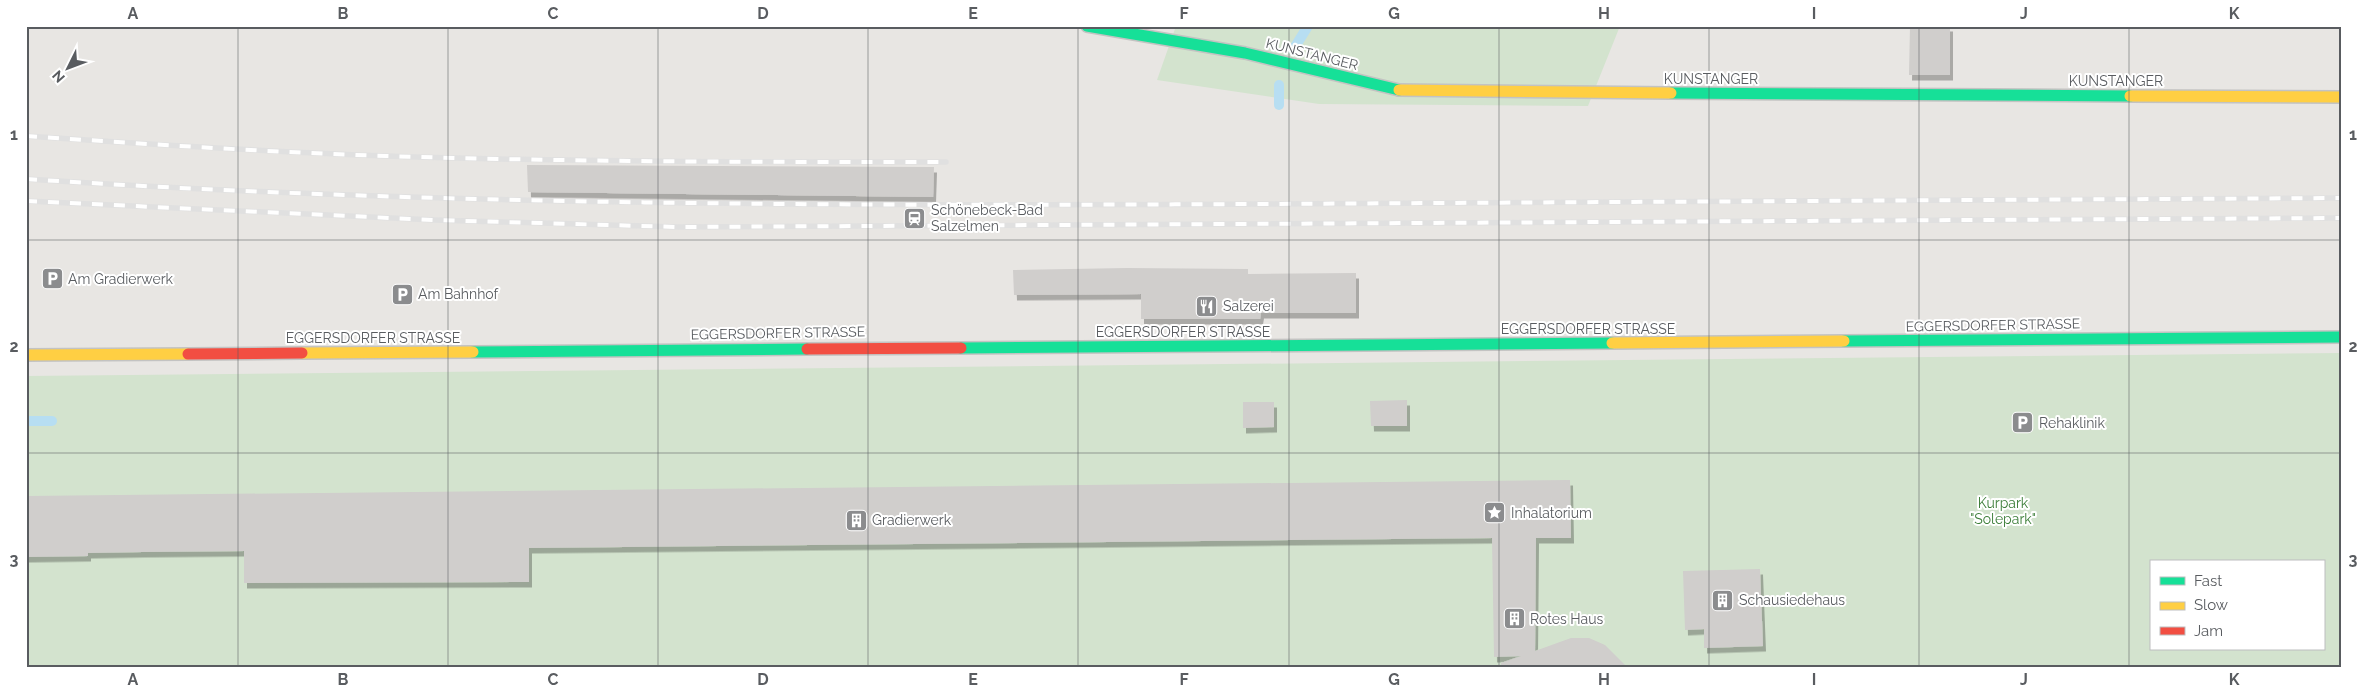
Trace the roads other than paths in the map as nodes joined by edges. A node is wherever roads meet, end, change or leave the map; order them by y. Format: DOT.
graph roads {
  1 [pos="1087,26"];
  2 [pos="2341,97"];
  3 [pos="2341,337"];
  4 [pos="26,355"];
  1 -- 2 [label="street, KUNSTANGER"];
  3 -- 4 [label="street, EGGERSDORFER STRASSE"];
}
